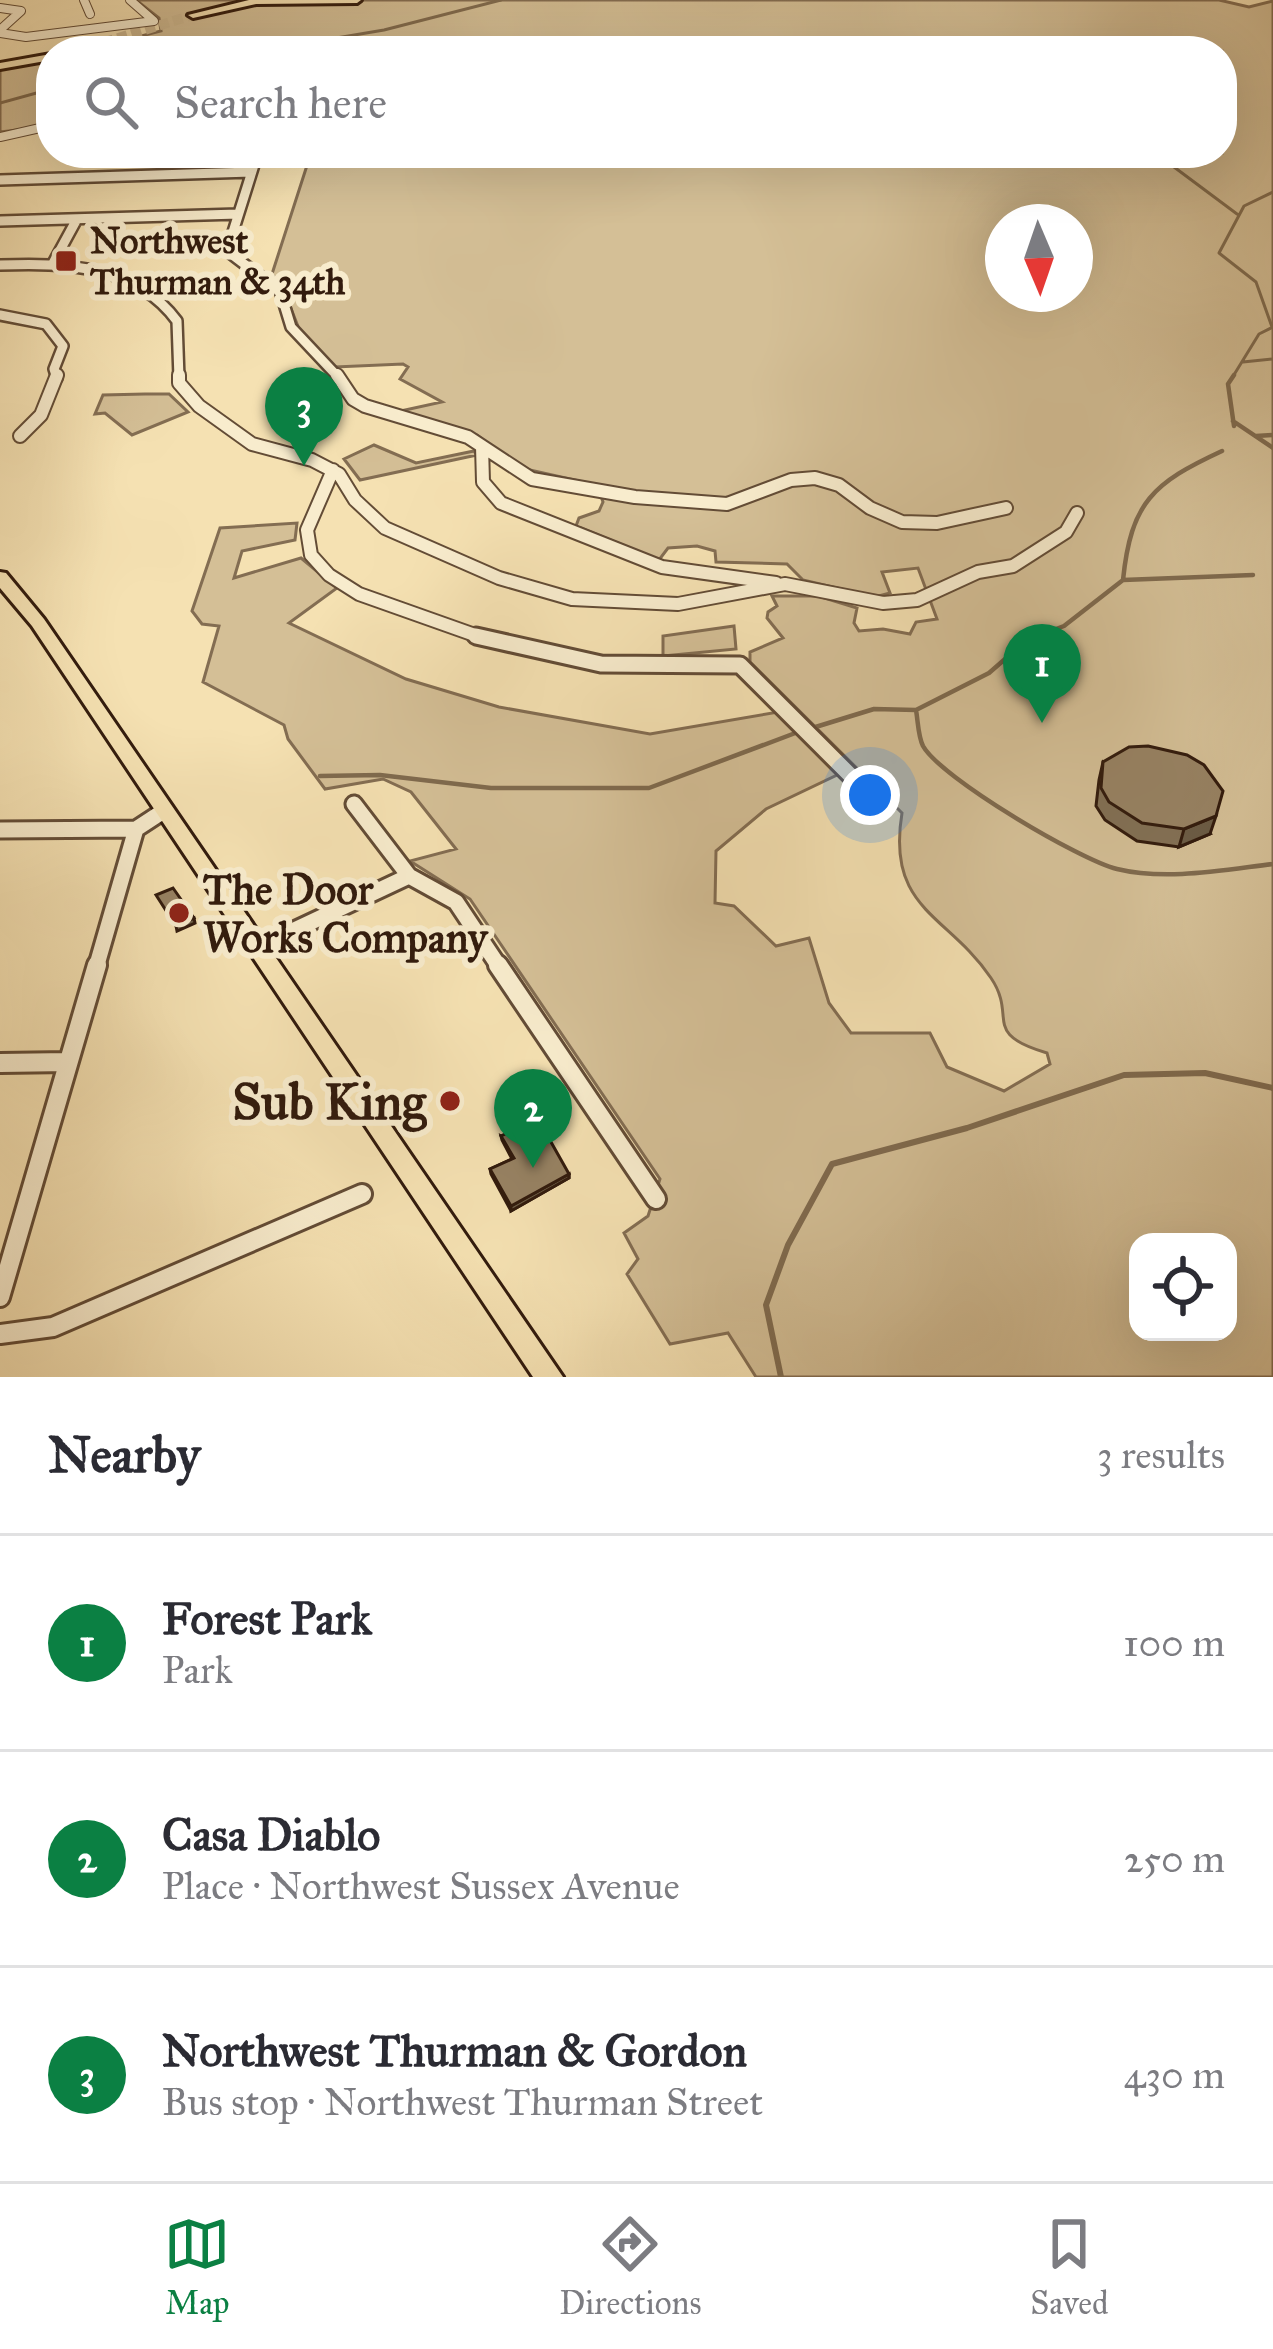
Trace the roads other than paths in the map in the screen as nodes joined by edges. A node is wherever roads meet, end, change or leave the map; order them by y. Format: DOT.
graph roads {
  1 [pos="84,0"];
  2 [pos="130,0"];
  3 [pos="357,0"];
  4 [pos="0,8"];
  5 [pos="90,14"];
  6 [pos="193,15"];
  7 [pos="0,32"];
  8 [pos="36,60"];
  9 [pos="0,67"];
  10 [pos="36,129"];
  11 [pos="0,137"];
  12 [pos="252,168"];
  13 [pos="251,172"];
  14 [pos="0,179"];
  15 [pos="238,214"];
  16 [pos="77,219"];
  17 [pos="0,221"];
  18 [pos="0,265"];
  19 [pos="52,265"];
  20 [pos="0,315"];
  21 [pos="20,436"];
  22 [pos="482,446"];
  23 [pos="333,470"];
  24 [pos="1006,508"];
  25 [pos="1077,513"];
  26 [pos="0,577"];
  27 [pos="777,584"];
  28 [pos="852,777"];
  29 [pos="354,804"];
  30 [pos="162,812"];
  31 [pos="0,830"];
  32 [pos="136,830"];
  33 [pos="409,876"];
  34 [pos="256,948"];
  35 [pos="68,1062"];
  36 [pos="0,1063"];
  37 [pos="362,1194"];
  38 [pos="656,1199"];
  39 [pos="0,1297"];
  40 [pos="0,1334"];
  41 [pos="549,1377"];
  1 -- 5 [label="street"];
  2 -- 7 [label="street"];
  3 -- 6 [label="main road"];
  4 -- 7 [label="street"];
  8 -- 9 [label="main road"];
  10 -- 11 [label="street"];
  12 -- 13 [label="street"];
  13 -- 14 [label="street"];
  13 -- 15 [label="street"];
  15 -- 16 [label="street"];
  15 -- 22 [label="street"];
  16 -- 17 [label="street"];
  16 -- 19 [label="street"];
  18 -- 19 [label="street"];
  19 -- 23 [label="street"];
  20 -- 21 [label="street"];
  22 -- 24 [label="street"];
  22 -- 27 [label="street"];
  23 -- 27 [label="street"];
  23 -- 28 [label="street"];
  25 -- 27 [label="street"];
  26 -- 30 [label="main road"];
  29 -- 33 [label="street"];
  30 -- 32 [label="street"];
  30 -- 34 [label="main road"];
  31 -- 32 [label="street"];
  32 -- 35 [label="street"];
  33 -- 34 [label="street"];
  33 -- 38 [label="street"];
  34 -- 41 [label="main road"];
  35 -- 36 [label="street"];
  35 -- 39 [label="street"];
  37 -- 40 [label="street"];
}
